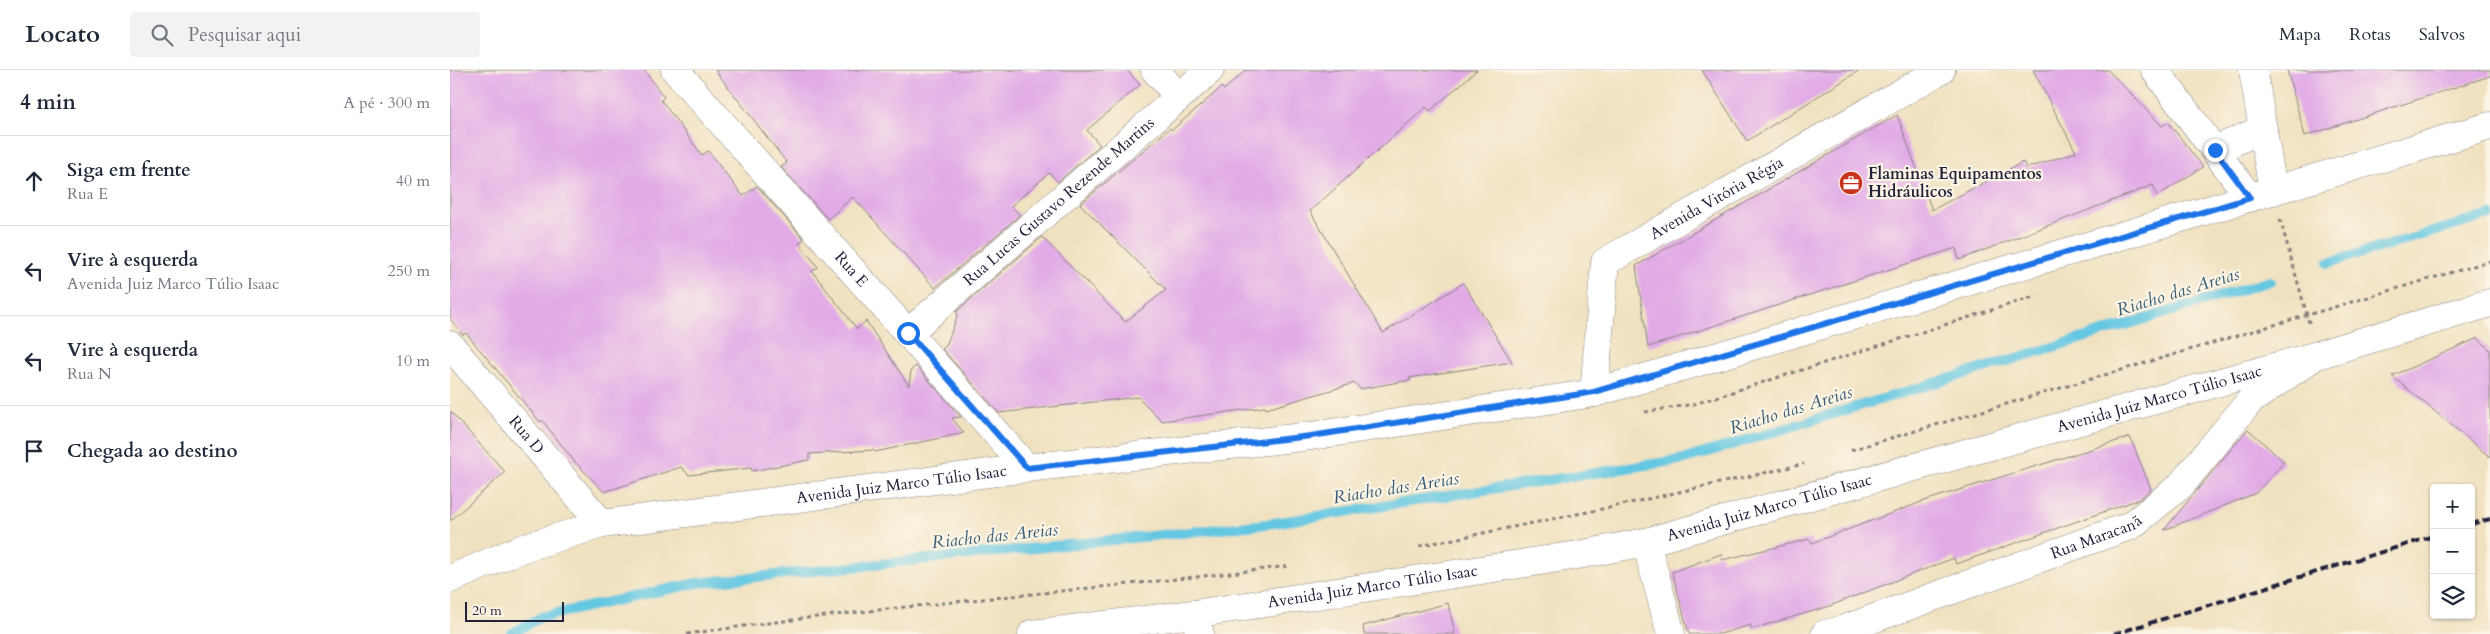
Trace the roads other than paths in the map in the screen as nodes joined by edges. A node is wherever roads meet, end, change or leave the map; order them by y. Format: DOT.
graph roads {
  1 [pos="675,70"];
  2 [pos="1155,70"];
  3 [pos="1210,70"];
  4 [pos="1942,70"];
  5 [pos="2155,70"];
  6 [pos="2254,70"];
  7 [pos="1179,97"];
  8 [pos="2490,126"];
  9 [pos="2263,129"];
  10 [pos="2215,150"];
  11 [pos="2261,194"];
  12 [pos="2490,303"];
  13 [pos="908,333"];
  14 [pos="450,345"];
  15 [pos="2314,356"];
  16 [pos="1594,392"];
  17 [pos="1027,468"];
  18 [pos="602,524"];
  19 [pos="1646,542"];
  20 [pos="450,579"];
  21 [pos="1197,624"];
  22 [pos="1032,634"];
  23 [pos="1670,634"];
  24 [pos="1825,634"];
  1 -- 13 [label="main road, Rua E"];
  2 -- 7 [label="main road"];
  3 -- 7 [label="main road, Rua Lucas Gustavo Rezende Martins"];
  4 -- 16 [label="main road, Avenida Vitória Régia"];
  5 -- 10 [label="main road"];
  6 -- 9 [label="main road"];
  7 -- 13 [label="main road, Rua Lucas Gustavo Rezende Martins"];
  8 -- 11 [label="main road, Avenida Juiz Marco Túlio Isaac"];
  9 -- 10 [label="main road"];
  9 -- 11 [label="main road"];
  10 -- 11 [label="main road"];
  11 -- 16 [label="main road, Avenida Juiz Marco Túlio Isaac"];
  12 -- 15 [label="main road, Avenida Juiz Marco Túlio Isaac"];
  13 -- 17 [label="main road, Rua E"];
  14 -- 18 [label="main road, Rua D"];
  15 -- 19 [label="main road, Avenida Juiz Marco Túlio Isaac"];
  15 -- 24 [label="main road, Rua Maracanã"];
  16 -- 17 [label="main road, Avenida Juiz Marco Túlio Isaac"];
  17 -- 18 [label="main road, Avenida Juiz Marco Túlio Isaac"];
  18 -- 20 [label="main road, Avenida Juiz Marco Túlio Isaac"];
  19 -- 21 [label="main road, Avenida Juiz Marco Túlio Isaac"];
  19 -- 23 [label="main road"];
  21 -- 22 [label="main road, Avenida Juiz Marco Túlio Isaac"];
}
